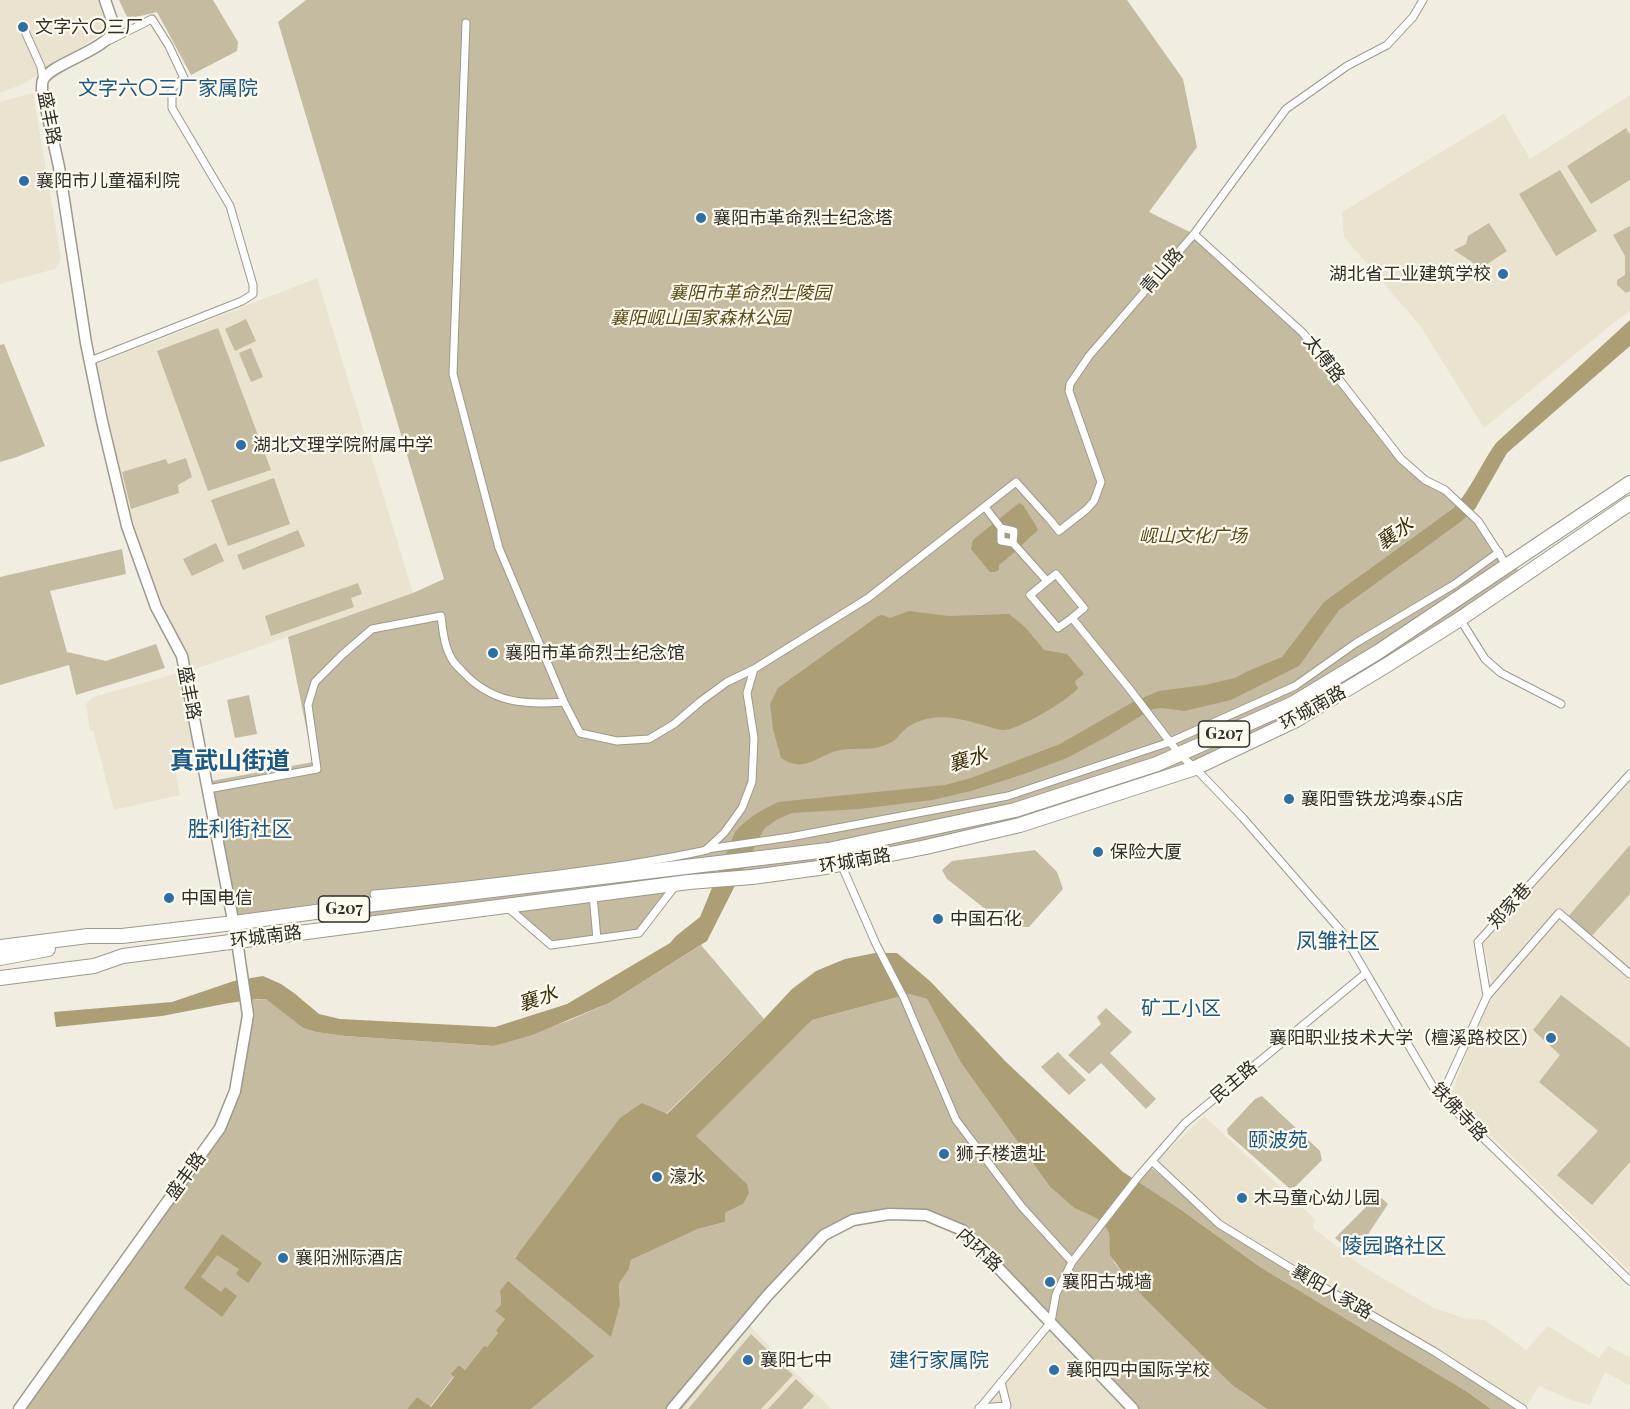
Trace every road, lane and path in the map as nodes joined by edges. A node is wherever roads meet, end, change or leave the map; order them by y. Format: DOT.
graph roads {
  1 [pos="105,0"];
  2 [pos="1423,0"];
  3 [pos="466,23"];
  4 [pos="23,27"];
  5 [pos="95,48"];
  6 [pos="43,81"];
  7 [pos="1194,234"];
  8 [pos="90,361"];
  9 [pos="1630,483"];
  10 [pos="1630,503"];
  11 [pos="985,507"];
  12 [pos="1001,528"];
  13 [pos="1016,546"];
  14 [pos="1499,552"];
  15 [pos="1507,566"];
  16 [pos="1047,581"];
  17 [pos="1072,618"];
  18 [pos="1460,619"];
  19 [pos="754,669"];
  20 [pos="564,702"];
  21 [pos="1561,704"];
  22 [pos="1170,742"];
  23 [pos="1180,755"];
  24 [pos="1195,768"];
  25 [pos="1630,774"];
  26 [pos="208,789"];
  27 [pos="707,850"];
  28 [pos="841,864"];
  29 [pos="683,883"];
  30 [pos="374,894"];
  31 [pos="593,895"];
  32 [pos="505,906"];
  33 [pos="234,923"];
  34 [pos="597,939"];
  35 [pos="237,941"];
  36 [pos="3,963"];
  37 [pos="1366,973"];
  38 [pos="1630,974"];
  39 [pos="1487,996"];
  40 [pos="1441,1097"];
  41 [pos="1152,1161"];
  42 [pos="1072,1262"];
  43 [pos="1630,1281"];
  44 [pos="1051,1322"];
  45 [pos="1001,1382"];
  46 [pos="24,1407"];
  47 [pos="672,1409"];
  48 [pos="979,1409"];
  49 [pos="1133,1409"];
  50 [pos="1523,1409"];
  1 -- 5 [label="street, 盛丰路"];
  2 -- 7 [label="street, 青山路"];
  3 -- 20 [label="street"];
  4 -- 6 [label="street"];
  5 -- 6 [label="street, 盛丰路"];
  5 -- 8 [label="street"];
  6 -- 8 [label="street, 盛丰路"];
  7 -- 11 [label="street, 青山路"];
  7 -- 14 [label="street, 太傅路"];
  8 -- 26 [label="street, 盛丰路"];
  9 -- 15 [label="highway, 环城南路 / G207"];
  10 -- 18 [label="highway, 环城南路"];
  11 -- 12 [label="street"];
  11 -- 19 [label="street"];
  12 -- 13 [label="street"];
  12 -- 13 [label="street"];
  13 -- 16 [label="street"];
  14 -- 15 [label="street, 太傅路"];
  14 -- 22 [label="street"];
  15 -- 23 [label="highway, 环城南路 / G207"];
  16 -- 17 [label="street"];
  16 -- 17 [label="street"];
  17 -- 22 [label="street, 铁佛寺路"];
  18 -- 21 [label="street"];
  18 -- 24 [label="highway, 环城南路"];
  19 -- 20 [label="street"];
  19 -- 27 [label="street"];
  20 -- 26 [label="street"];
  22 -- 23 [label="street, 铁佛寺路"];
  22 -- 27 [label="street"];
  23 -- 24 [label="street, 铁佛寺路"];
  23 -- 33 [label="highway, 环城南路 / G207"];
  24 -- 28 [label="highway, 环城南路"];
  24 -- 37 [label="street, 铁佛寺路"];
  25 -- 39 [label="street, 郑家巷"];
  26 -- 33 [label="street, 盛丰路"];
  27 -- 30 [label="street"];
  28 -- 29 [label="highway, 环城南路"];
  28 -- 42 [label="street"];
  29 -- 31 [label="highway, 环城南路"];
  29 -- 34 [label="street"];
  31 -- 32 [label="highway, 环城南路"];
  31 -- 34 [label="street"];
  32 -- 34 [label="street"];
  32 -- 35 [label="highway, 环城南路"];
  33 -- 35 [label="street, 盛丰路"];
  33 -- 36 [label="highway, 环城南路 / G207"];
  35 -- 36 [label="highway, 环城南路"];
  35 -- 46 [label="street, 盛丰路"];
  37 -- 40 [label="street, 铁佛寺路"];
  37 -- 41 [label="street, 民主路"];
  38 -- 39 [label="street"];
  39 -- 40 [label="street"];
  40 -- 43 [label="street, 铁佛寺路"];
  41 -- 42 [label="street, 民主路"];
  41 -- 50 [label="street, 襄阳人家路"];
  42 -- 44 [label="street"];
  44 -- 45 [label="street"];
  44 -- 47 [label="street, 内环路"];
  44 -- 49 [label="street, 内环路"];
  45 -- 48 [label="street"];
  45 -- 48 [label="street"];
}
